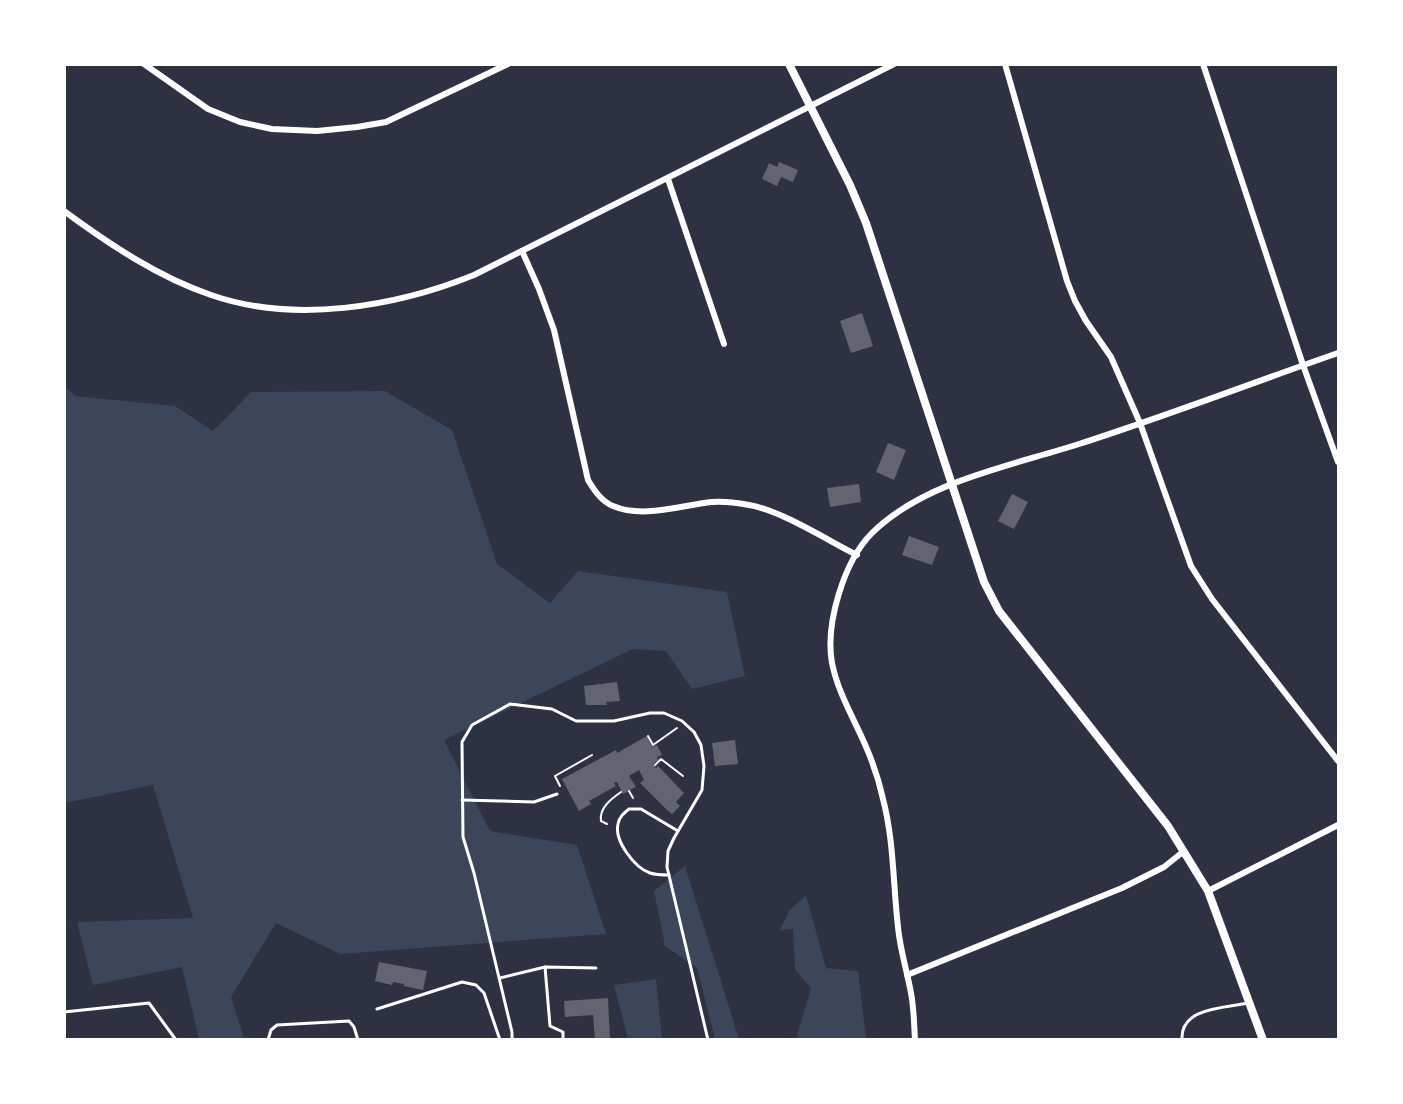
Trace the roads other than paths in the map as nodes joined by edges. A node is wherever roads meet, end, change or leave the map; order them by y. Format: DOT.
graph roads {
  1 [pos="144,64"];
  2 [pos="508,64"];
  3 [pos="789,64"];
  4 [pos="894,64"];
  5 [pos="1005,64"];
  6 [pos="1203,64"];
  7 [pos="811,107"];
  8 [pos="668,179"];
  9 [pos="64,211"];
  10 [pos="522,251"];
  11 [pos="724,344"];
  12 [pos="1338,353"];
  13 [pos="1303,365"];
  14 [pos="1140,423"];
  15 [pos="1338,462"];
  16 [pos="953,484"];
  17 [pos="857,555"];
  18 [pos="1338,761"];
  19 [pos="557,794"];
  20 [pos="462,800"];
  21 [pos="1338,825"];
  22 [pos="678,831"];
  23 [pos="1184,851"];
  24 [pos="669,875"];
  25 [pos="1208,891"];
  26 [pos="545,967"];
  27 [pos="596,968"];
  28 [pos="907,975"];
  29 [pos="500,978"];
  30 [pos="1250,1003"];
  31 [pos="377,1009"];
  32 [pos="64,1012"];
  33 [pos="177,1040"];
  34 [pos="268,1040"];
  35 [pos="358,1040"];
  36 [pos="500,1040"];
  37 [pos="512,1040"];
  38 [pos="563,1040"];
  39 [pos="708,1040"];
  40 [pos="915,1040"];
  41 [pos="1182,1040"];
  42 [pos="1263,1040"];
  1 -- 2 [label="street"];
  3 -- 7 [label="street"];
  4 -- 7 [label="street"];
  5 -- 14 [label="street"];
  6 -- 13 [label="street"];
  7 -- 8 [label="street"];
  7 -- 16 [label="street"];
  8 -- 10 [label="street"];
  8 -- 11 [label="street"];
  9 -- 10 [label="street"];
  10 -- 17 [label="street"];
  12 -- 13 [label="street"];
  13 -- 14 [label="street"];
  13 -- 15 [label="street"];
  14 -- 16 [label="street"];
  14 -- 18 [label="street"];
  16 -- 17 [label="street"];
  16 -- 23 [label="street"];
  17 -- 28 [label="street"];
  19 -- 20 [label="lane"];
  20 -- 22 [label="lane"];
  20 -- 29 [label="lane"];
  21 -- 25 [label="street"];
  22 -- 24 [label="lane"];
  22 -- 24 [label="lane"];
  23 -- 25 [label="street"];
  23 -- 28 [label="street"];
  24 -- 39 [label="lane"];
  25 -- 30 [label="street"];
  26 -- 27 [label="lane"];
  26 -- 29 [label="lane"];
  26 -- 38 [label="lane"];
  28 -- 40 [label="street"];
  29 -- 37 [label="lane"];
  30 -- 41 [label="lane"];
  30 -- 42 [label="street"];
  31 -- 36 [label="lane"];
  32 -- 33 [label="lane"];
  34 -- 35 [label="lane"];
}
